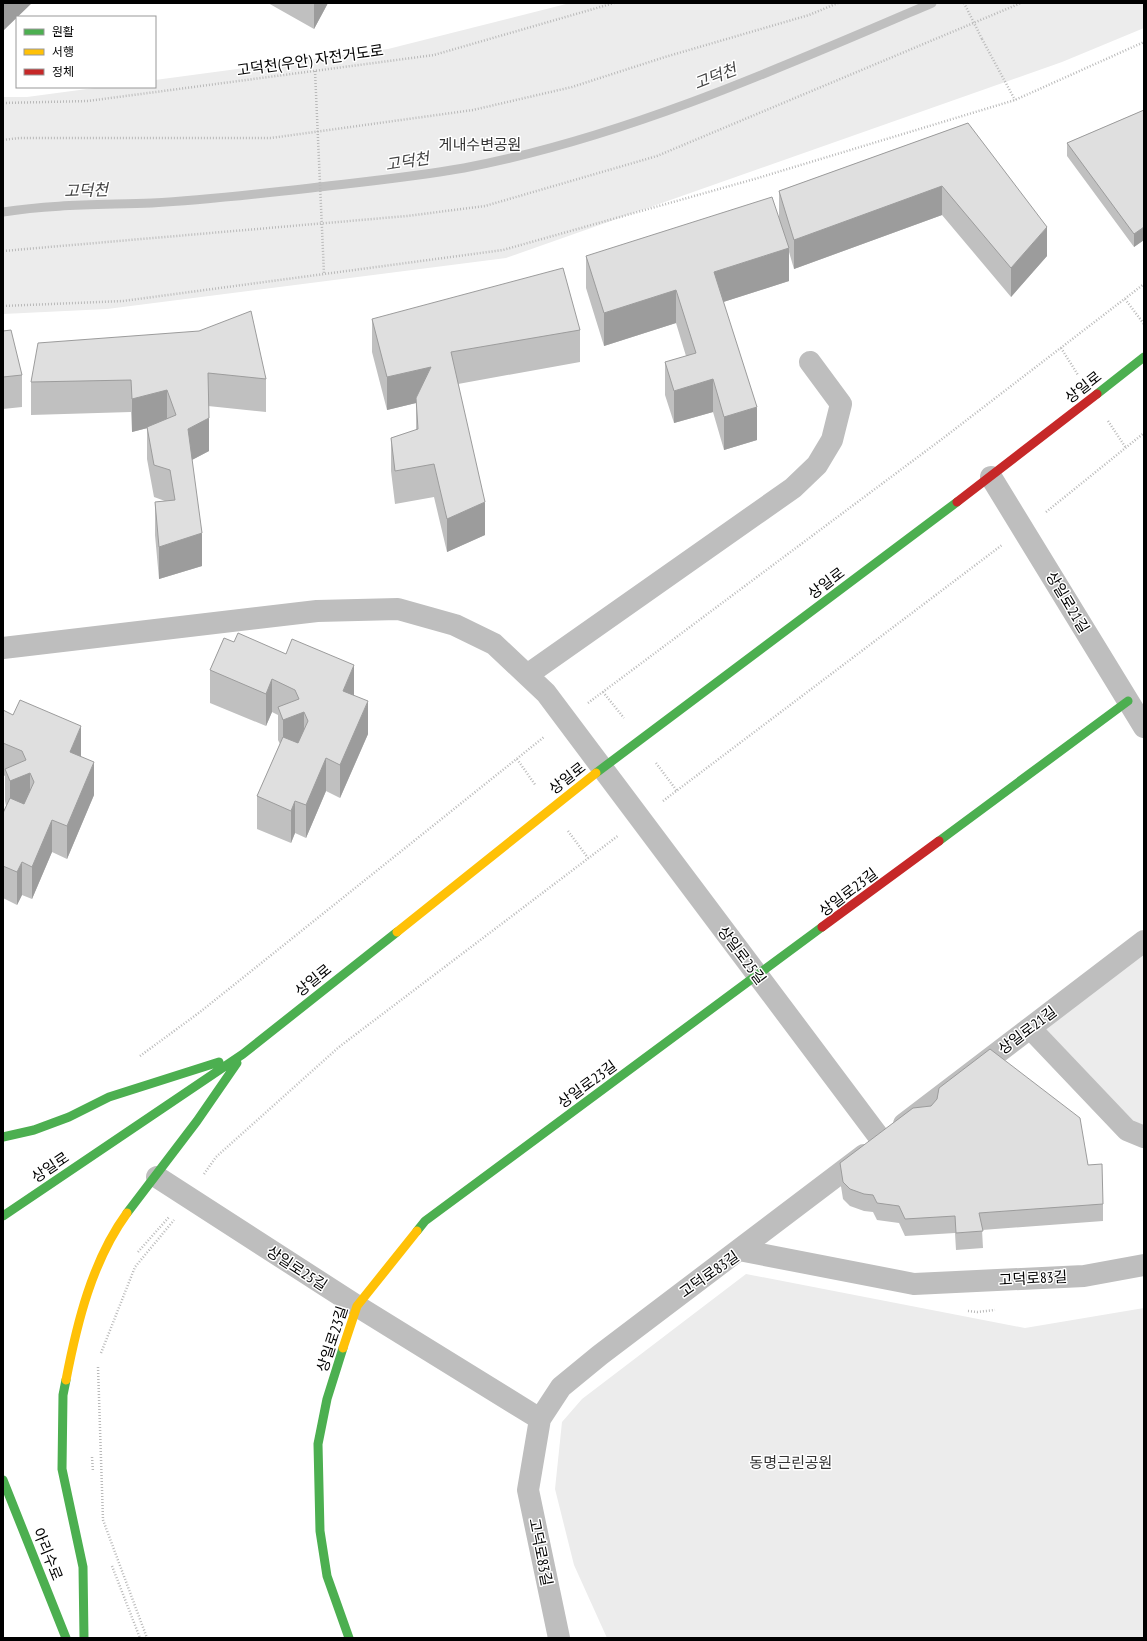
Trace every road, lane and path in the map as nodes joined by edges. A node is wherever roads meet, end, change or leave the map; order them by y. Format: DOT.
graph roads {
  1 [pos="614,3"];
  2 [pos="838,3"];
  3 [pos="964,3"];
  4 [pos="1021,3"];
  5 [pos="1144,42"];
  6 [pos="315,71"];
  7 [pos="1015,100"];
  8 [pos="3,103"];
  9 [pos="3,140"];
  10 [pos="3,251"];
  11 [pos="324,274"];
  12 [pos="1124,299"];
  13 [pos="3,306"];
  14 [pos="1144,324"];
  15 [pos="1142,361"];
  16 [pos="810,362"];
  17 [pos="1144,433"];
  18 [pos="992,477"];
  19 [pos="1023,529"];
  20 [pos="3,648"];
  21 [pos="527,676"];
  22 [pos="1128,701"];
  23 [pos="1144,726"];
  24 [pos="602,769"];
  25 [pos="640,819"];
  26 [pos="1144,941"];
  27 [pos="757,976"];
  28 [pos="1030,1028"];
  29 [pos="243,1054"];
  30 [pos="3,1137"];
  31 [pos="1144,1137"];
  32 [pos="882,1141"];
  33 [pos="157,1177"];
  34 [pos="188,1198"];
  35 [pos="3,1216"];
  36 [pos="739,1250"];
  37 [pos="134,1256"];
  38 [pos="1144,1265"];
  39 [pos="357,1306"];
  40 [pos="540,1419"];
  41 [pos="92,1456"];
  42 [pos="93,1479"];
  43 [pos="3,1480"];
  44 [pos="112,1564"];
  45 [pos="66,1638"];
  46 [pos="84,1638"];
  47 [pos="140,1638"];
  48 [pos="147,1638"];
  49 [pos="349,1638"];
  50 [pos="559,1638"];
  1 -- 6 [label="path, 고덕천(우안) 자전거도로"];
  2 -- 9 [label="path"];
  3 -- 7 [label="path, bridge"];
  4 -- 10 [label="path"];
  5 -- 7 [label="path"];
  6 -- 8 [label="path, 고덕천(우안) 자전거도로"];
  6 -- 11 [label="path"];
  7 -- 11 [label="path"];
  11 -- 13 [label="path"];
  12 -- 14 [label="path"];
  15 -- 18 [label="main road, 상일로"];
  16 -- 21 [label="street"];
  17 -- 19 [label="path"];
  18 -- 19 [label="street, 상일로21길"];
  18 -- 24 [label="main road, 상일로"];
  19 -- 22 [label="street, 상일로21길"];
  19 -- 25 [label="path"];
  20 -- 21 [label="street, 상일로25길"];
  21 -- 24 [label="street, 상일로25길"];
  22 -- 23 [label="street, 상일로21길"];
  22 -- 27 [label="main road, 상일로23길"];
  24 -- 25 [label="street, 상일로25길"];
  24 -- 29 [label="main road, 상일로"];
  25 -- 27 [label="street, 상일로25길"];
  25 -- 34 [label="path"];
  26 -- 28 [label="street, 상일로21길"];
  27 -- 32 [label="street, 상일로25길"];
  27 -- 39 [label="main road, 상일로23길"];
  28 -- 31 [label="street"];
  28 -- 32 [label="street, 상일로21길"];
  29 -- 30 [label="main road"];
  29 -- 33 [label="main road"];
  29 -- 35 [label="main road, 상일로"];
  32 -- 36 [label="street, 상일로21길"];
  33 -- 34 [label="street, 상일로25길"];
  33 -- 46 [label="main road"];
  34 -- 37 [label="path"];
  34 -- 39 [label="street, 상일로25길"];
  34 -- 48 [label="path"];
  36 -- 38 [label="street, 고덕로83길"];
  36 -- 40 [label="street, 고덕로83길"];
  39 -- 40 [label="street, 상일로25길"];
  39 -- 49 [label="main road, 상일로23길"];
  40 -- 50 [label="street, 고덕로83길"];
  41 -- 42 [label="path"];
  43 -- 45 [label="main road, 아리수로"];
  44 -- 47 [label="path"];
}
